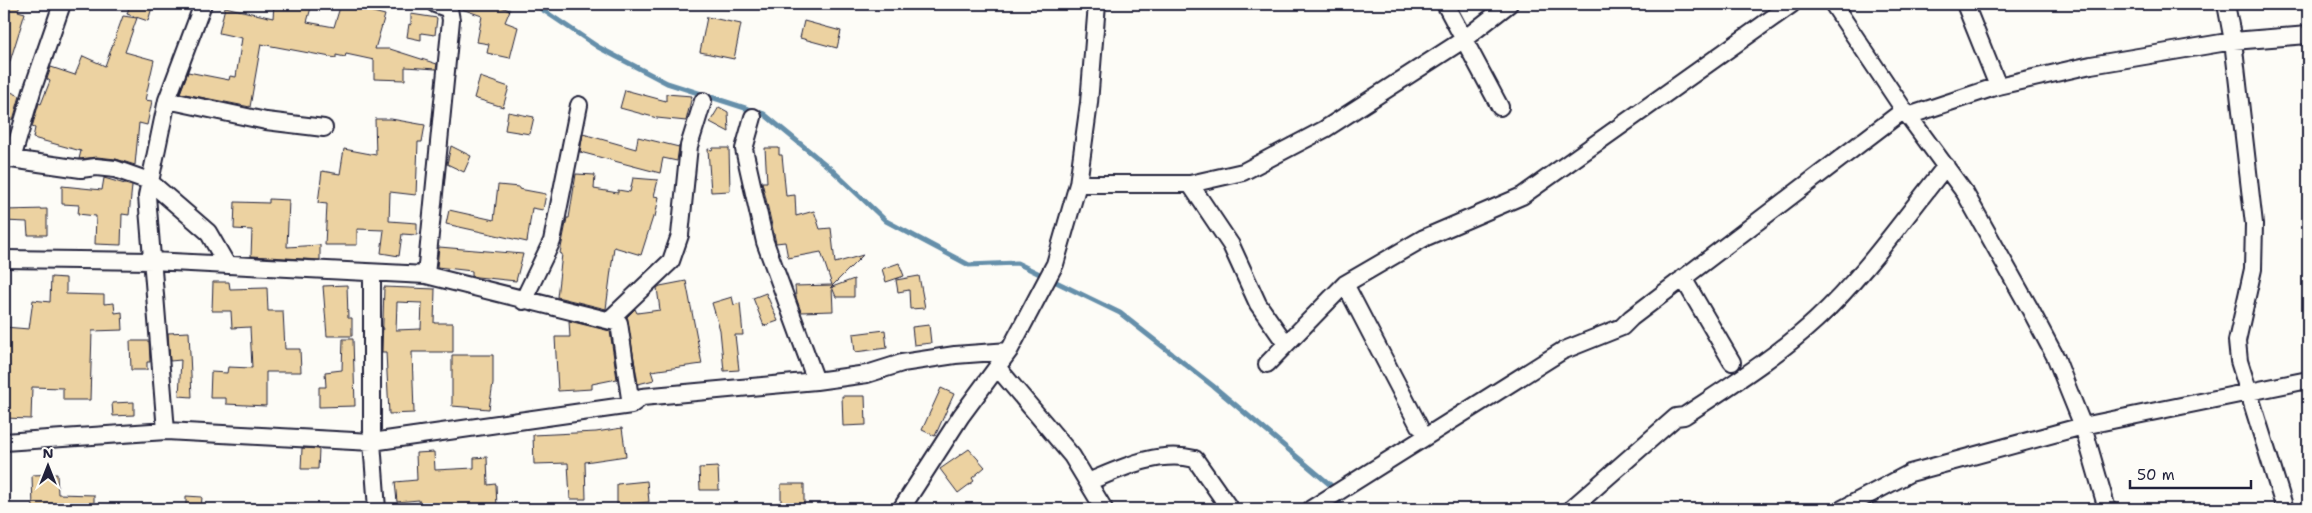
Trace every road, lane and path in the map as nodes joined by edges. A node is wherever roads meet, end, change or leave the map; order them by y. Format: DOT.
graph roads {
  1 [pos="62,4"];
  2 [pos="203,4"];
  3 [pos="435,4"];
  4 [pos="1097,4"];
  5 [pos="1445,4"];
  6 [pos="1509,4"];
  7 [pos="1792,4"];
  8 [pos="1833,4"];
  9 [pos="1965,4"];
  10 [pos="2226,4"];
  11 [pos="2308,35"];
  12 [pos="1463,40"];
  13 [pos="2233,41"];
  14 [pos="1998,86"];
  15 [pos="167,100"];
  16 [pos="703,101"];
  17 [pos="579,105"];
  18 [pos="1500,107"];
  19 [pos="1906,113"];
  20 [pos="753,117"];
  21 [pos="324,128"];
  22 [pos="8,158"];
  23 [pos="1946,166"];
  24 [pos="149,181"];
  25 [pos="1078,184"];
  26 [pos="1190,184"];
  27 [pos="4,259"];
  28 [pos="152,261"];
  29 [pos="227,265"];
  30 [pos="372,273"];
  31 [pos="426,275"];
  32 [pos="1683,278"];
  33 [pos="1345,284"];
  34 [pos="523,301"];
  35 [pos="610,320"];
  36 [pos="1286,344"];
  37 [pos="1009,351"];
  38 [pos="1732,362"];
  39 [pos="1267,364"];
  40 [pos="997,367"];
  41 [pos="2308,380"];
  42 [pos="816,381"];
  43 [pos="2248,390"];
  44 [pos="631,405"];
  45 [pos="1420,426"];
  46 [pos="2083,426"];
  47 [pos="166,431"];
  48 [pos="4,442"];
  49 [pos="372,442"];
  50 [pos="1088,482"];
  51 [pos="908,506"];
  52 [pos="1313,508"];
  53 [pos="377,509"];
  54 [pos="1104,509"];
  55 [pos="1230,509"];
  56 [pos="1571,509"];
  57 [pos="1842,509"];
  58 [pos="2108,509"];
  59 [pos="2285,509"];
  1 -- 22 [label="street"];
  2 -- 15 [label="street"];
  3 -- 31 [label="street"];
  4 -- 25 [label="street"];
  5 -- 12 [label="street"];
  6 -- 12 [label="street"];
  7 -- 33 [label="street"];
  8 -- 19 [label="street"];
  9 -- 14 [label="street"];
  10 -- 13 [label="street"];
  11 -- 13 [label="street"];
  12 -- 18 [label="street"];
  12 -- 26 [label="street"];
  13 -- 14 [label="street"];
  13 -- 43 [label="street"];
  14 -- 19 [label="street"];
  15 -- 21 [label="street"];
  15 -- 24 [label="street"];
  16 -- 35 [label="street"];
  17 -- 34 [label="street"];
  19 -- 23 [label="street"];
  19 -- 32 [label="street"];
  20 -- 42 [label="street"];
  22 -- 24 [label="street"];
  23 -- 46 [label="street"];
  23 -- 56 [label="street"];
  24 -- 28 [label="street"];
  24 -- 29 [label="street"];
  25 -- 26 [label="street"];
  25 -- 37 [label="street"];
  26 -- 36 [label="street"];
  27 -- 28 [label="street"];
  28 -- 29 [label="street"];
  28 -- 47 [label="street"];
  29 -- 30 [label="street"];
  30 -- 31 [label="street"];
  30 -- 49 [label="street"];
  31 -- 34 [label="street"];
  32 -- 38 [label="street"];
  32 -- 52 [label="street"];
  33 -- 36 [label="street"];
  33 -- 45 [label="street"];
  34 -- 35 [label="street"];
  35 -- 44 [label="street"];
  36 -- 39 [label="street"];
  37 -- 40 [label="street"];
  37 -- 42 [label="street"];
  40 -- 50 [label="street"];
  40 -- 51 [label="street"];
  41 -- 43 [label="street"];
  42 -- 44 [label="street"];
  43 -- 46 [label="street"];
  43 -- 59 [label="street"];
  44 -- 49 [label="street"];
  46 -- 57 [label="street"];
  46 -- 58 [label="street"];
  47 -- 48 [label="street"];
  47 -- 49 [label="street"];
  49 -- 53 [label="street"];
  50 -- 54 [label="street"];
  50 -- 55 [label="street"];
}
